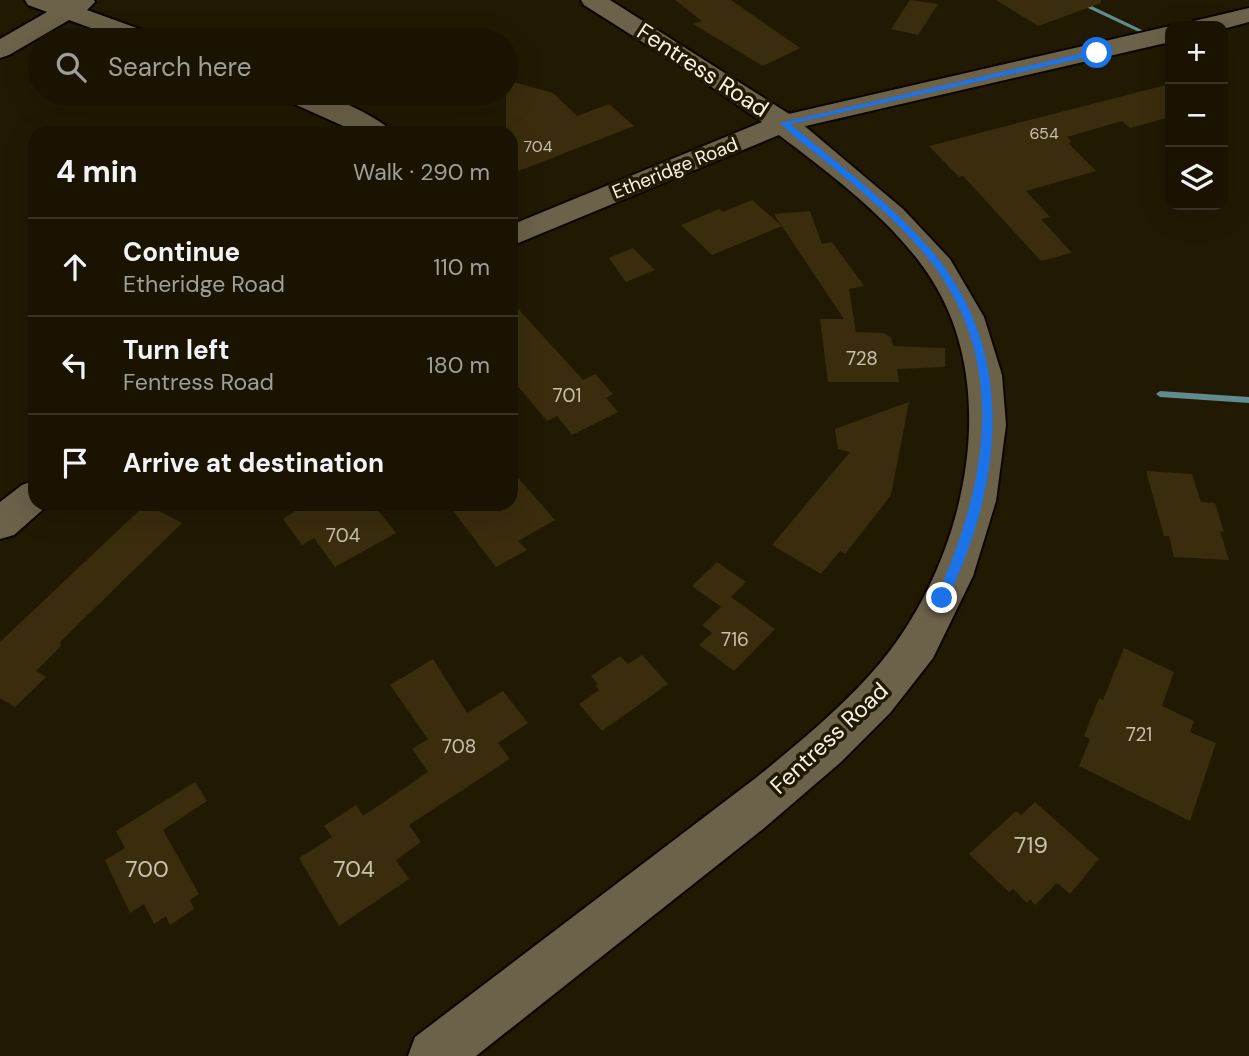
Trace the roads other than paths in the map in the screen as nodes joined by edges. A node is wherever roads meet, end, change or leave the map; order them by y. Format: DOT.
graph roads {
  1 [pos="37,0"];
  2 [pos="593,0"];
  3 [pos="77,6"];
  4 [pos="1249,15"];
  5 [pos="1224,21"];
  6 [pos="38,28"];
  7 [pos="123,28"];
  8 [pos="28,34"];
  9 [pos="1165,35"];
  10 [pos="0,50"];
  11 [pos="328,105"];
  12 [pos="784,123"];
  13 [pos="366,126"];
  14 [pos="518,233"];
  15 [pos="28,501"];
  16 [pos="0,524"];
  17 [pos="434,1056"];
  1 -- 3 [label="street"];
  2 -- 12 [label="street, Fentress Road"];
  3 -- 6 [label="street"];
  3 -- 7 [label="street"];
  4 -- 5 [label="street"];
  8 -- 10 [label="street"];
  9 -- 12 [label="street, Etheridge Road"];
  11 -- 13 [label="street"];
  12 -- 14 [label="street, Etheridge Road"];
  12 -- 17 [label="street, Fentress Road"];
  15 -- 16 [label="street"];
}
